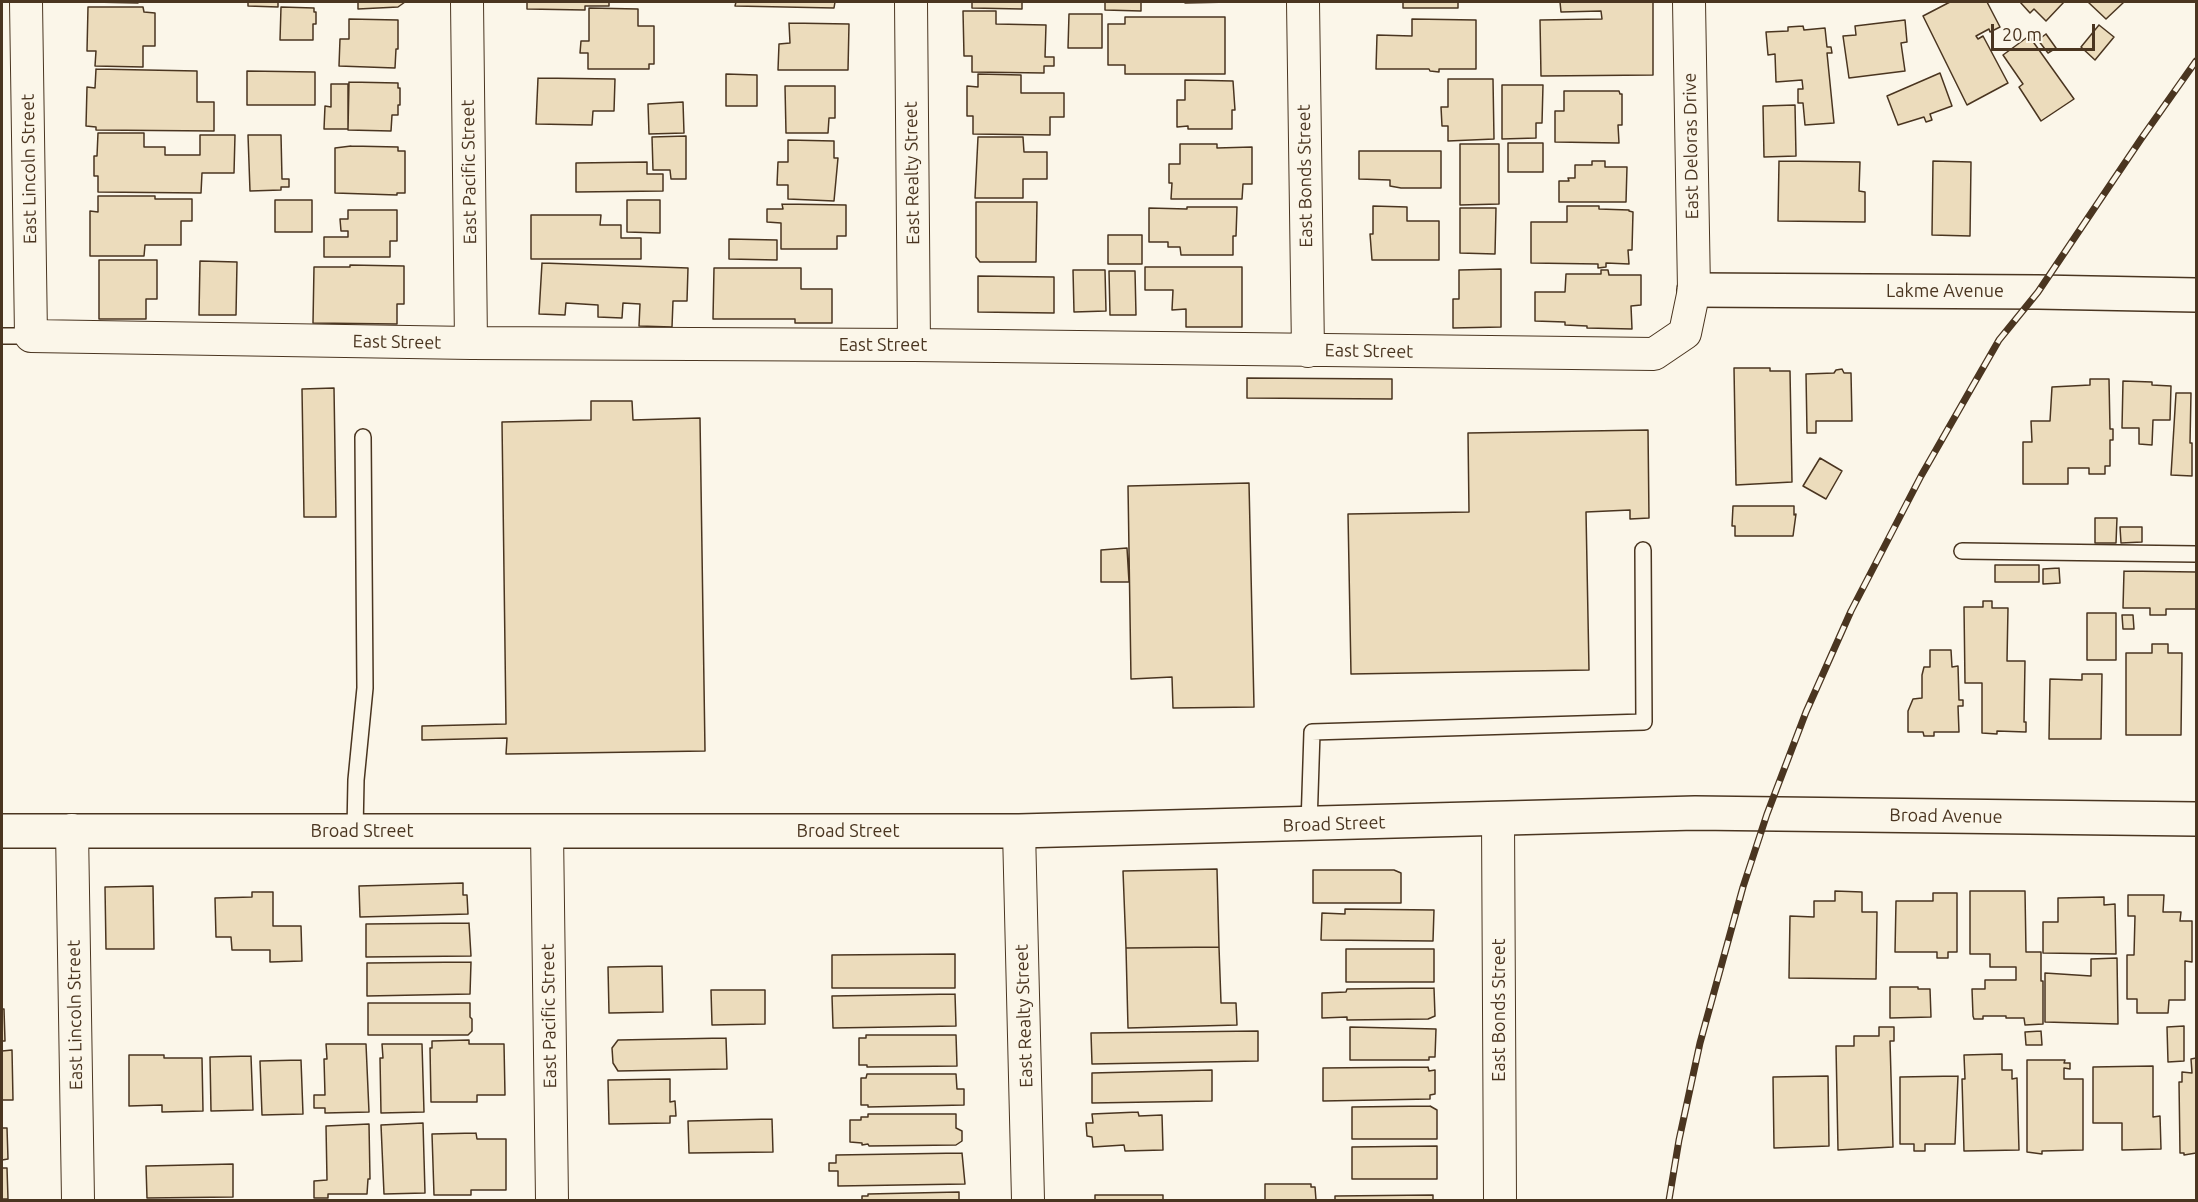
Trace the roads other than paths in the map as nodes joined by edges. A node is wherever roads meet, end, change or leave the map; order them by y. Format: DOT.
graph roads {
  1 [pos="26,2"];
  2 [pos="467,2"];
  3 [pos="911,2"];
  4 [pos="1303,2"];
  5 [pos="1689,2"];
  6 [pos="1694,290"];
  7 [pos="2196,295"];
  8 [pos="16,336"];
  9 [pos="471,343"];
  10 [pos="914,345"];
  11 [pos="1308,351"];
  12 [pos="363,437"];
  13 [pos="1643,550"];
  14 [pos="1962,551"];
  15 [pos="2196,554"];
  16 [pos="1695,813"];
  17 [pos="1497,819"];
  18 [pos="2196,819"];
  19 [pos="1309,825"];
  20 [pos="72,830"];
  21 [pos="2,831"];
  22 [pos="355,831"];
  23 [pos="1019,831"];
  24 [pos="547,832"];
  25 [pos="78,1200"];
  26 [pos="552,1200"];
  27 [pos="1028,1200"];
  28 [pos="1500,1200"];
  1 -- 8 [label="street, East Lincoln Street"];
  2 -- 9 [label="street, East Pacific Street"];
  3 -- 10 [label="street, East Realty Street"];
  4 -- 11 [label="street, East Bonds Street"];
  5 -- 6 [label="street, East Deloras Drive"];
  6 -- 7 [label="street, Lakme Avenue"];
  6 -- 11 [label="street, East Street"];
  8 -- 9 [label="street, East Street"];
  9 -- 10 [label="street, East Street"];
  10 -- 11 [label="street, East Street"];
  12 -- 22 [label="lane"];
  13 -- 19 [label="lane"];
  14 -- 15 [label="lane"];
  16 -- 17 [label="street, Broad Street"];
  16 -- 18 [label="street, Broad Avenue"];
  17 -- 19 [label="street, Broad Street"];
  17 -- 28 [label="street, East Bonds Street"];
  19 -- 23 [label="street, Broad Street"];
  20 -- 21 [label="street, Broad Street"];
  20 -- 22 [label="street, Broad Street"];
  20 -- 25 [label="street, East Lincoln Street"];
  22 -- 24 [label="street, Broad Street"];
  23 -- 24 [label="street, Broad Street"];
  23 -- 27 [label="street, East Realty Street"];
  24 -- 26 [label="street, East Pacific Street"];
}
